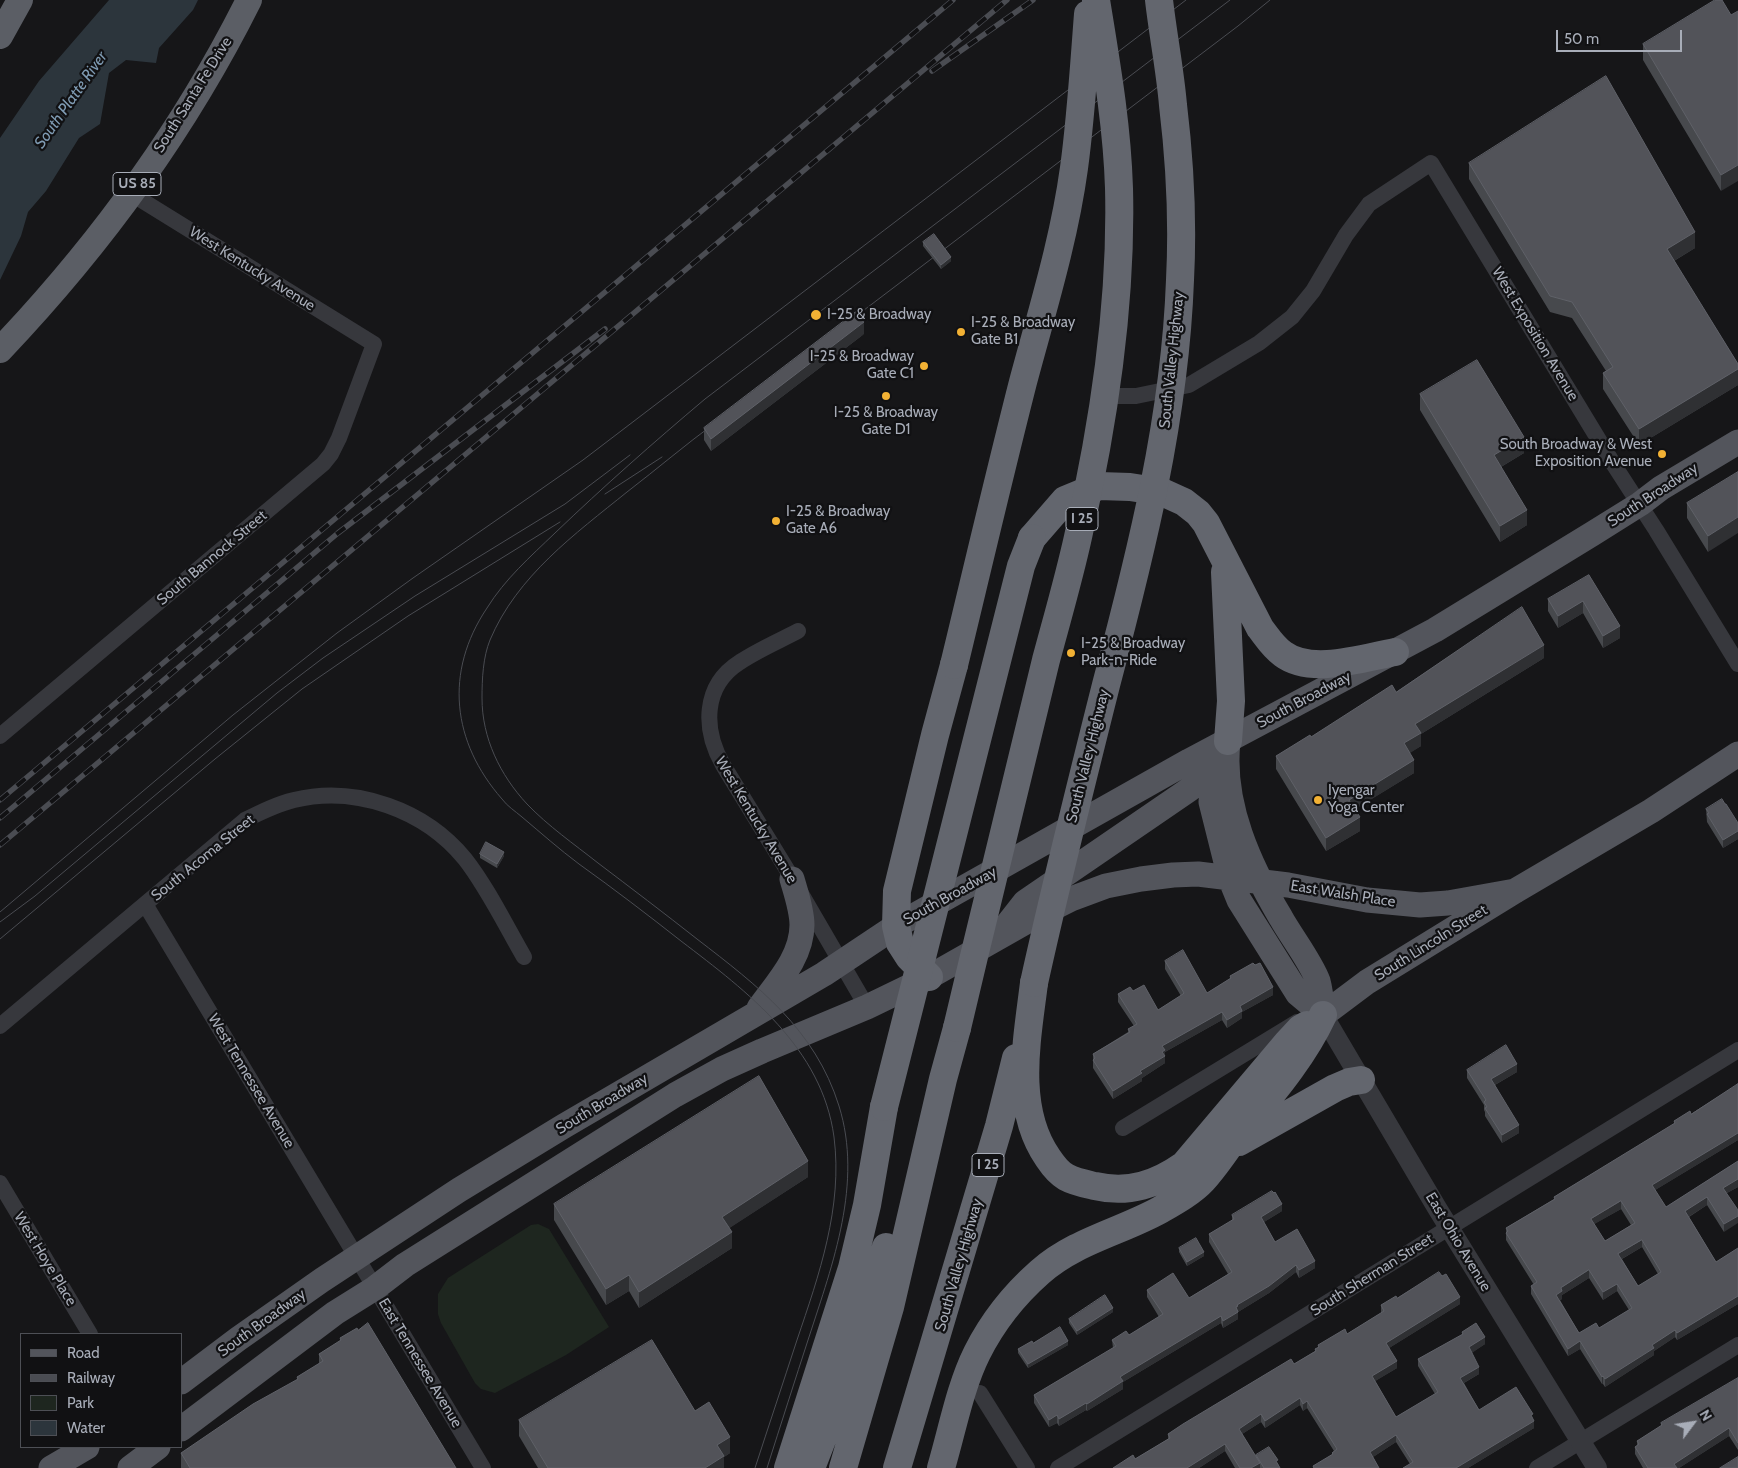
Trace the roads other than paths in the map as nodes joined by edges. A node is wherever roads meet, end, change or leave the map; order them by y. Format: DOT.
graph roads {
  1 [pos="20,0"];
  2 [pos="249,0"];
  3 [pos="1089,0"];
  4 [pos="1096,0"];
  5 [pos="1159,0"];
  6 [pos="0,36"];
  7 [pos="130,193"];
  8 [pos="374,344"];
  9 [pos="0,350"];
  10 [pos="1114,396"];
  11 [pos="1738,442"];
  12 [pos="1640,504"];
  13 [pos="1224,558"];
  14 [pos="798,631"];
  15 [pos="1395,652"];
  16 [pos="1738,664"];
  17 [pos="3,728"];
  18 [pos="1227,752"];
  19 [pos="1738,754"];
  20 [pos="1230,878"];
  21 [pos="792,879"];
  22 [pos="1262,881"];
  23 [pos="1515,890"];
  24 [pos="144,904"];
  25 [pos="896,926"];
  26 [pos="994,941"];
  27 [pos="524,957"];
  28 [pos="841,963"];
  29 [pos="929,977"];
  30 [pos="1034,983"];
  31 [pos="867,1007"];
  32 [pos="755,1014"];
  33 [pos="1323,1015"];
  34 [pos="0,1026"];
  35 [pos="1738,1050"];
  36 [pos="943,1079"];
  37 [pos="1360,1080"];
  38 [pos="1123,1128"];
  39 [pos="1227,1149"];
  40 [pos="0,1183"];
  41 [pos="1449,1228"];
  42 [pos="357,1258"];
  43 [pos="374,1288"];
  44 [pos="89,1333"];
  45 [pos="1738,1345"];
  46 [pos="182,1381"];
  47 [pos="980,1393"];
  48 [pos="182,1428"];
  49 [pos="1580,1441"];
  50 [pos="85,1448"];
  51 [pos="157,1448"];
  52 [pos="51,1468"];
  53 [pos="130,1468"];
  54 [pos="483,1468"];
  55 [pos="788,1468"];
  56 [pos="811,1468"];
  57 [pos="843,1468"];
  58 [pos="897,1468"];
  59 [pos="941,1468"];
  60 [pos="1027,1468"];
  61 [pos="1058,1468"];
  62 [pos="1536,1468"];
  63 [pos="1597,1468"];
  1 -- 6 [label="highway"];
  2 -- 7 [label="highway, South Santa Fe Drive / US 85"];
  3 -- 25 [label="highway, bridge"];
  4 -- 36 [label="highway, I 25, bridge"];
  5 -- 30 [label="highway, South Valley Highway / I 25, bridge"];
  7 -- 8 [label="street, West Kentucky Avenue"];
  7 -- 9 [label="highway, South Santa Fe Drive / US 85"];
  8 -- 17 [label="street, South Bannock Street"];
  10 -- 12 [label="street, West Exposition Avenue"];
  11 -- 12 [label="main road, South Broadway"];
  12 -- 15 [label="main road, South Broadway"];
  12 -- 16 [label="street, West Exposition Avenue"];
  13 -- 15 [label="highway"];
  13 -- 18 [label="highway"];
  13 -- 55 [label="highway, bridge"];
  14 -- 21 [label="street, West Kentucky Avenue"];
  15 -- 18 [label="main road, South Broadway"];
  18 -- 20 [label="main road, East Ohio Avenue"];
  18 -- 22 [label="main road, East Ohio Avenue"];
  18 -- 25 [label="main road, South Broadway"];
  18 -- 26 [label="main road"];
  19 -- 23 [label="main road, South Lincoln Street"];
  20 -- 22 [label="main road, East Walsh Place"];
  20 -- 26 [label="main road, South Broadway"];
  20 -- 33 [label="main road, East Ohio Avenue"];
  21 -- 28 [label="street, West Kentucky Avenue"];
  21 -- 32 [label="main road"];
  22 -- 23 [label="main road, East Walsh Place"];
  22 -- 33 [label="main road, East Ohio Avenue"];
  23 -- 33 [label="main road, South Lincoln Street"];
  24 -- 27 [label="street, South Acoma Street"];
  24 -- 34 [label="street, South Acoma Street"];
  24 -- 42 [label="street, West Tennessee Avenue"];
  25 -- 28 [label="main road, South Broadway"];
  25 -- 29 [label="highway"];
  26 -- 29 [label="main road, South Broadway"];
  28 -- 31 [label="street, West Kentucky Avenue"];
  28 -- 32 [label="main road, South Broadway"];
  29 -- 31 [label="main road, South Broadway"];
  30 -- 33 [label="highway"];
  30 -- 58 [label="highway, South Valley Highway / I 25"];
  31 -- 43 [label="main road, South Broadway"];
  32 -- 42 [label="main road, South Broadway"];
  33 -- 37 [label="street, East Ohio Avenue"];
  33 -- 38 [label="street, South Lincoln Street"];
  33 -- 39 [label="highway"];
  35 -- 41 [label="street, South Sherman Street"];
  36 -- 56 [label="highway"];
  36 -- 57 [label="highway, I 25"];
  37 -- 39 [label="highway"];
  37 -- 41 [label="street, East Ohio Avenue"];
  39 -- 59 [label="highway"];
  40 -- 44 [label="street, West Hoye Place"];
  41 -- 49 [label="street, East Ohio Avenue"];
  41 -- 61 [label="street, South Sherman Street"];
  42 -- 43 [label="street, East Tennessee Avenue"];
  42 -- 46 [label="main road, South Broadway"];
  43 -- 48 [label="main road, South Broadway"];
  43 -- 54 [label="street, East Tennessee Avenue"];
  45 -- 49 [label="street"];
  47 -- 60 [label="street"];
  49 -- 62 [label="street"];
  49 -- 63 [label="street, East Ohio Avenue"];
  50 -- 52 [label="main road"];
  51 -- 53 [label="main road"];
}
